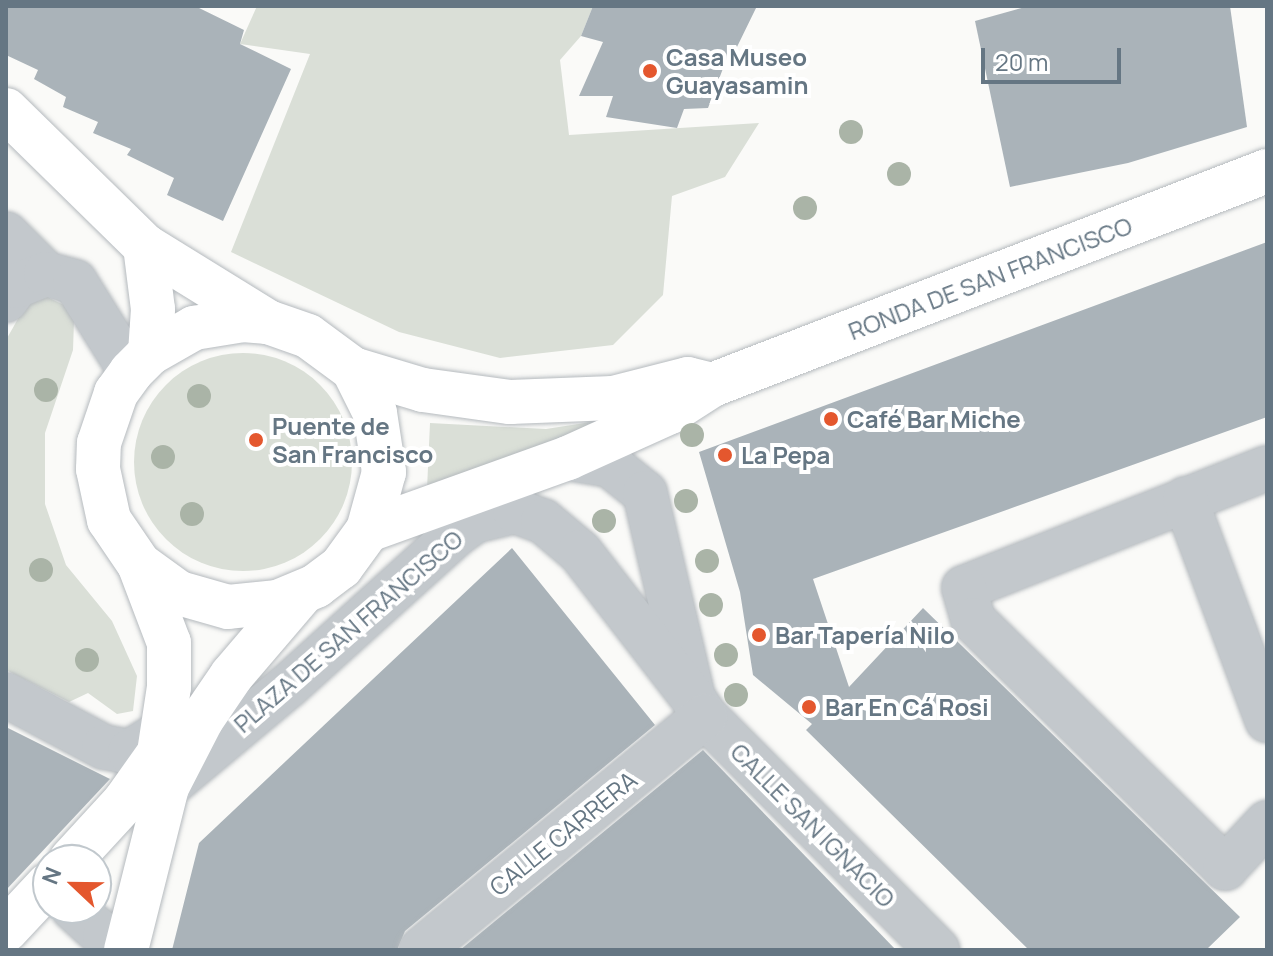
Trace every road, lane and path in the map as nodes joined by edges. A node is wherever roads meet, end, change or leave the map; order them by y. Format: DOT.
graph roads {
  1 [pos="6,110"];
  2 [pos="1267,171"];
  3 [pos="6,234"];
  4 [pos="145,246"];
  5 [pos="46,274"];
  6 [pos="6,300"];
  7 [pos="268,322"];
  8 [pos="141,362"];
  9 [pos="353,369"];
  10 [pos="712,385"];
  11 [pos="568,458"];
  12 [pos="1267,468"];
  13 [pos="1185,499"];
  14 [pos="368,530"];
  15 [pos="580,552"];
  16 [pos="139,564"];
  17 [pos="302,593"];
  18 [pos="6,695"];
  19 [pos="699,707"];
  20 [pos="1267,720"];
  21 [pos="147,767"];
  22 [pos="1267,823"];
  23 [pos="84,844"];
  24 [pos="32,911"];
  25 [pos="87,924"];
  26 [pos="6,930"];
  27 [pos="112,950"];
  28 [pos="126,950"];
  29 [pos="421,950"];
  30 [pos="937,950"];
  1 -- 4 [label="main road"];
  2 -- 10 [label="main road, RONDA DE SAN FRANCISCO"];
  3 -- 5 [label="street"];
  4 -- 7 [label="main road"];
  4 -- 8 [label="main road"];
  5 -- 6 [label="street"];
  5 -- 8 [label="street"];
  7 -- 8 [label="main road"];
  7 -- 9 [label="main road"];
  8 -- 16 [label="main road"];
  9 -- 10 [label="main road"];
  9 -- 14 [label="main road"];
  10 -- 11 [label="main road, PLAZA DE SAN FRANCISCO"];
  11 -- 14 [label="main road, PLAZA DE SAN FRANCISCO"];
  11 -- 19 [label="street"];
  12 -- 13 [label="street"];
  13 -- 20 [label="street"];
  13 -- 22 [label="street"];
  14 -- 17 [label="main road"];
  15 -- 19 [label="street, CALLE SAN IGNACIO"];
  15 -- 21 [label="street, PLAZA DE SAN FRANCISCO"];
  16 -- 17 [label="main road"];
  16 -- 21 [label="main road"];
  17 -- 21 [label="main road"];
  18 -- 21 [label="street"];
  19 -- 29 [label="street, CALLE CARRERA"];
  19 -- 30 [label="street, CALLE SAN IGNACIO"];
  21 -- 23 [label="main road"];
  21 -- 28 [label="main road"];
  24 -- 26 [label="main road"];
  25 -- 27 [label="street"];
}
